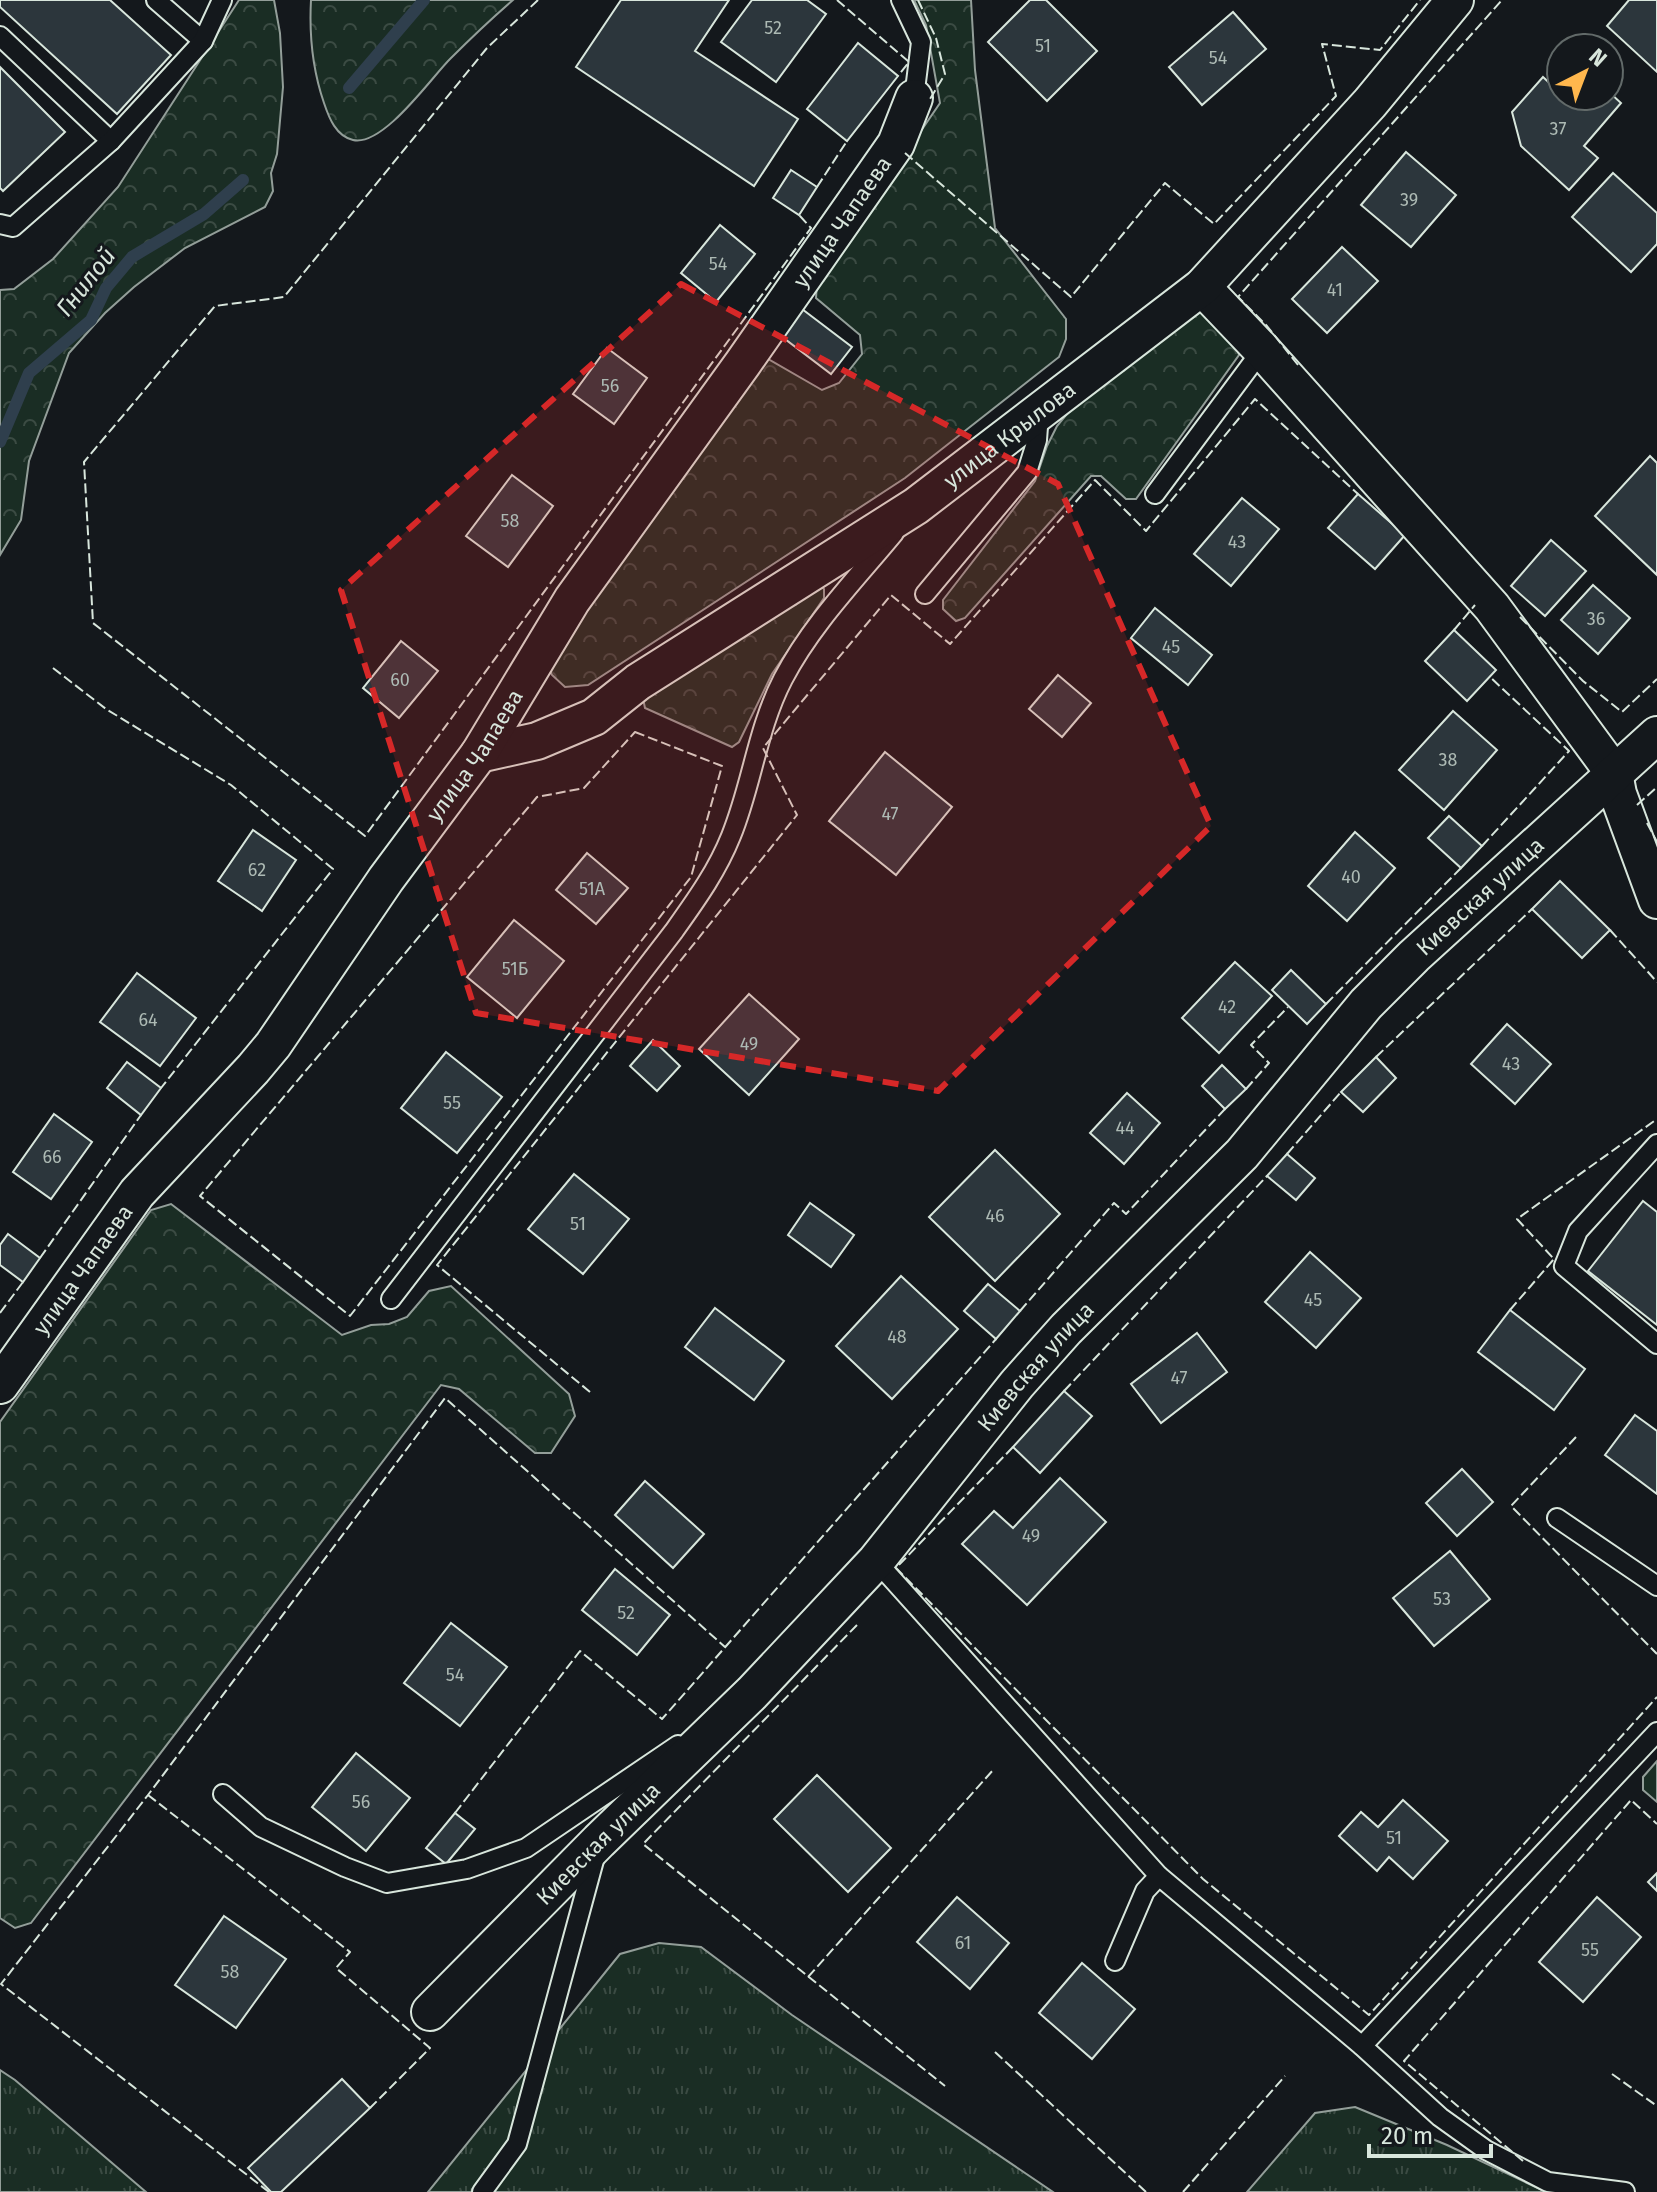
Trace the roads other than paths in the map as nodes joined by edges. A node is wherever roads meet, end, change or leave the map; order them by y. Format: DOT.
graph roads {
  1 [pos="156,0"];
  2 [pos="222,0"];
  3 [pos="901,0"];
  4 [pos="1455,0"];
  5 [pos="0,36"];
  6 [pos="203,41"];
  7 [pos="914,98"];
  8 [pos="111,141"];
  9 [pos="0,224"];
  10 [pos="1202,287"];
  11 [pos="1262,350"];
  12 [pos="1039,411"];
  13 [pos="1155,494"];
  14 [pos="916,506"];
  15 [pos="925,594"];
  16 [pos="1657,735"];
  17 [pos="479,754"];
  18 [pos="1614,773"];
  19 [pos="1657,900"];
  20 [pos="1656,1147"];
  21 [pos="391,1299"];
  22 [pos="1657,1344"];
  23 [pos="0,1385"];
  24 [pos="1557,1518"];
  25 [pos="876,1561"];
  26 [pos="1657,1586"];
  27 [pos="752,1693"];
  28 [pos="1657,1732"];
  29 [pos="223,1794"];
  30 [pos="599,1841"];
  31 [pos="1159,1876"];
  32 [pos="1115,1961"];
  33 [pos="430,2012"];
  34 [pos="1362,2046"];
  35 [pos="482,2192"];
  36 [pos="1625,2192"];
  1 -- 6 [label="lane"];
  2 -- 6 [label="lane"];
  3 -- 7 [label="lane"];
  4 -- 10 [label="street, улица Крылова"];
  5 -- 8 [label="lane"];
  6 -- 8 [label="lane"];
  7 -- 17 [label="street, улица Чапаева"];
  8 -- 9 [label="lane"];
  10 -- 11 [label="street"];
  10 -- 12 [label="street, улица Крылова"];
  11 -- 13 [label="lane"];
  11 -- 18 [label="street"];
  12 -- 14 [label="street, улица Крылова"];
  12 -- 15 [label="lane"];
  14 -- 17 [label="street, улица Крылова"];
  14 -- 21 [label="lane"];
  16 -- 18 [label="street, Киевская улица"];
  17 -- 23 [label="street, улица Чапаева"];
  18 -- 19 [label="street"];
  18 -- 25 [label="street, Киевская улица"];
  20 -- 22 [label="lane"];
  24 -- 26 [label="lane"];
  25 -- 27 [label="street, Киевская улица"];
  25 -- 31 [label="lane"];
  27 -- 29 [label="lane"];
  27 -- 30 [label="street, Киевская улица"];
  28 -- 34 [label="lane"];
  30 -- 33 [label="street, Киевская улица"];
  30 -- 35 [label="lane"];
  31 -- 32 [label="lane"];
  31 -- 34 [label="lane"];
  34 -- 36 [label="lane"];
}
